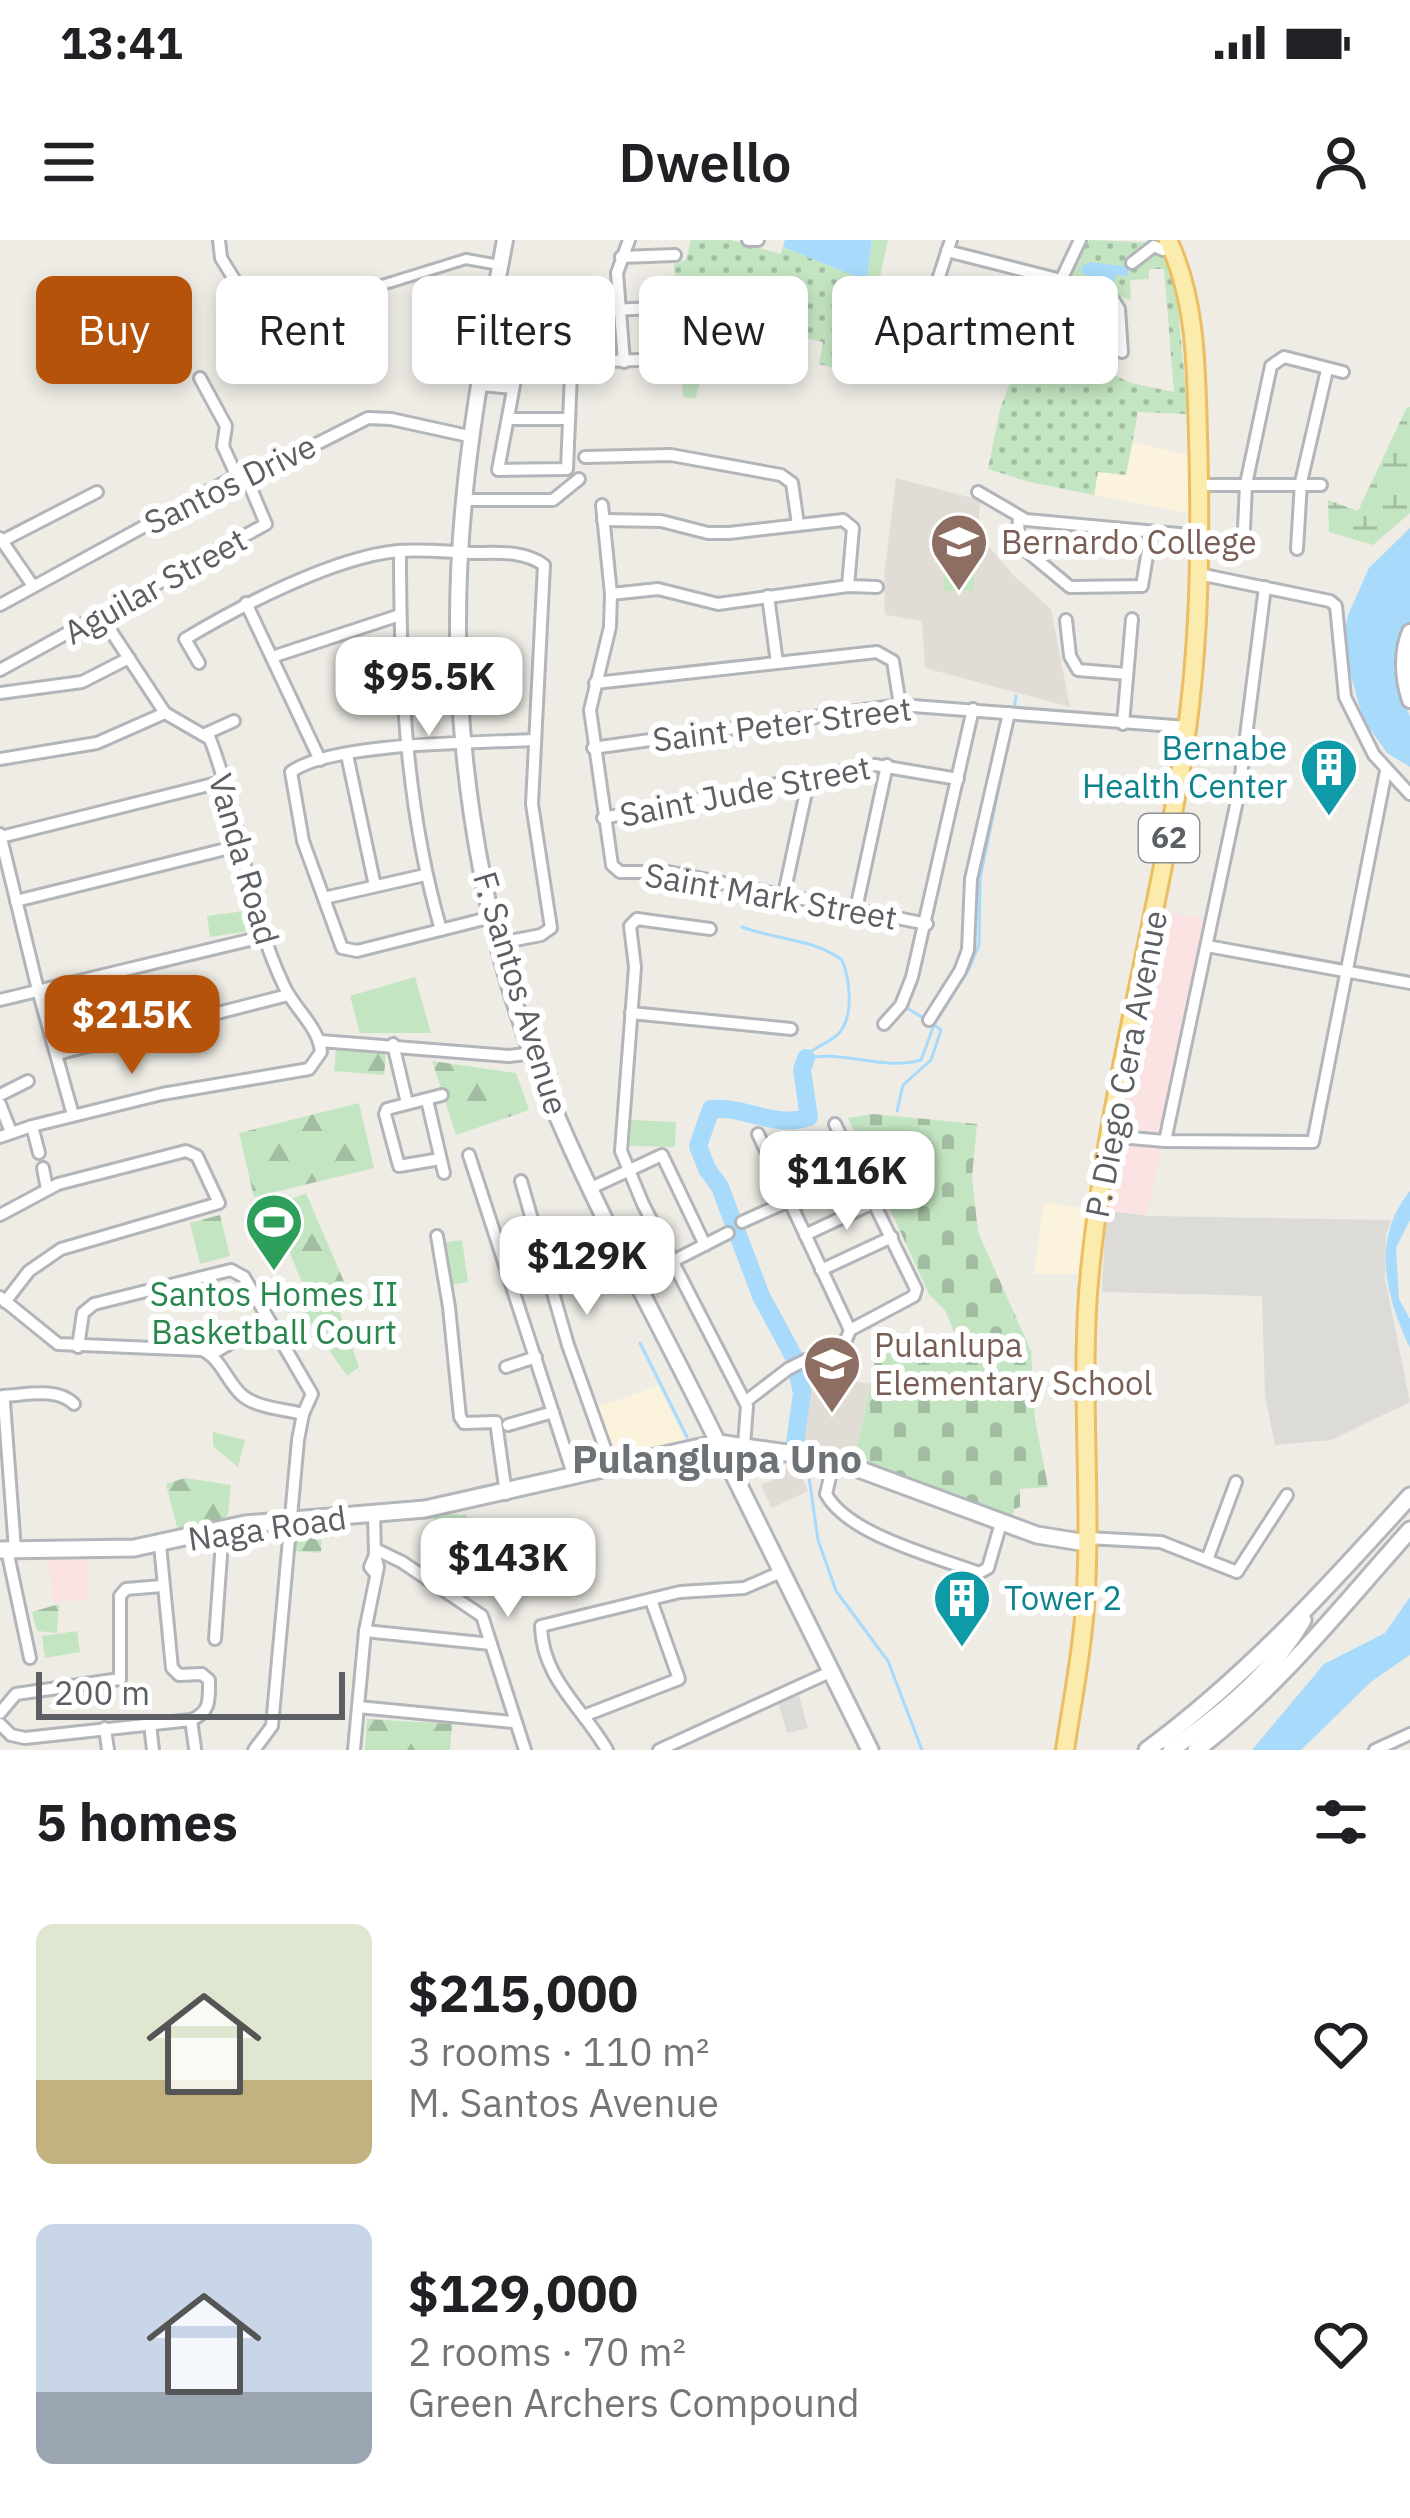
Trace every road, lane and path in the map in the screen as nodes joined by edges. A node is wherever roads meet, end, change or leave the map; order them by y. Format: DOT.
graph roads {
  1 [pos="218,240"];
  2 [pos="505,240"];
  3 [pos="629,240"];
  4 [pos="748,240"];
  5 [pos="758,240"];
  6 [pos="1080,240"];
  7 [pos="1159,244"];
  8 [pos="949,245"];
  9 [pos="675,255"];
  10 [pos="621,256"];
  11 [pos="1132,263"];
  12 [pos="500,265"];
  13 [pos="232,276"];
  14 [pos="498,276"];
  15 [pos="939,276"];
  16 [pos="1041,276"];
  17 [pos="1063,276"];
  18 [pos="388,283"];
  19 [pos="615,308"];
  20 [pos="620,308"];
  21 [pos="639,308"];
  22 [pos="1118,309"];
  23 [pos="1122,352"];
  24 [pos="639,361"];
  25 [pos="615,362"];
  26 [pos="624,362"];
  27 [pos="1327,370"];
  28 [pos="1343,372"];
  29 [pos="200,378"];
  30 [pos="481,384"];
  31 [pos="514,384"];
  32 [pos="570,384"];
  33 [pos="508,419"];
  34 [pos="567,419"];
  35 [pos="473,437"];
  36 [pos="585,457"];
  37 [pos="242,478"];
  38 [pos="579,478"];
  39 [pos="1301,482"];
  40 [pos="1246,484"];
  41 [pos="1200,485"];
  42 [pos="1321,485"];
  43 [pos="98,492"];
  44 [pos="977,492"];
  45 [pos="464,500"];
  46 [pos="602,506"];
  47 [pos="1019,518"];
  48 [pos="603,520"];
  49 [pos="797,524"];
  50 [pos="1151,532"];
  51 [pos="1200,536"];
  52 [pos="1,539"];
  53 [pos="1297,549"];
  54 [pos="400,551"];
  55 [pos="1243,551"];
  56 [pos="461,553"];
  57 [pos="1199,574"];
  58 [pos="33,586"];
  59 [pos="848,586"];
  60 [pos="877,587"];
  61 [pos="1265,587"];
  62 [pos="611,594"];
  63 [pos="768,596"];
  64 [pos="246,603"];
  65 [pos="0,605"];
  66 [pos="400,615"];
  67 [pos="101,616"];
  68 [pos="1132,619"];
  69 [pos="1066,620"];
  70 [pos="1410,632"];
  71 [pos="272,657"];
  72 [pos="129,658"];
  73 [pos="199,663"];
  74 [pos="778,663"];
  75 [pos="0,670"];
  76 [pos="1127,674"];
  77 [pos="595,683"];
  78 [pos="0,693"];
  79 [pos="1410,700"];
  80 [pos="900,705"];
  81 [pos="973,709"];
  82 [pos="1009,712"];
  83 [pos="165,713"];
  84 [pos="234,722"];
  85 [pos="1123,724"];
  86 [pos="1187,727"];
  87 [pos="205,734"];
  88 [pos="533,740"];
  89 [pos="465,743"];
  90 [pos="406,746"];
  91 [pos="593,748"];
  92 [pos="346,754"];
  93 [pos="0,759"];
  94 [pos="320,760"];
  95 [pos="887,765"];
  96 [pos="1386,771"];
  97 [pos="809,778"];
  98 [pos="958,779"];
  99 [pos="221,782"];
  100 [pos="1410,794"];
  101 [pos="603,818"];
  102 [pos="0,836"];
  103 [pos="238,846"];
  104 [pos="425,874"];
  105 [pos="375,886"];
  106 [pos="784,894"];
  107 [pos="323,898"];
  108 [pos="16,902"];
  109 [pos="856,909"];
  110 [pos="492,917"];
  111 [pos="927,924"];
  112 [pos="710,929"];
  113 [pos="441,930"];
  114 [pos="262,937"];
  115 [pos="500,944"];
  116 [pos="1207,946"];
  117 [pos="1345,970"];
  118 [pos="1410,983"];
  119 [pos="38,989"];
  120 [pos="288,995"];
  121 [pos="0,1000"];
  122 [pos="632,1013"];
  123 [pos="929,1020"];
  124 [pos="884,1024"];
  125 [pos="790,1029"];
  126 [pos="320,1041"];
  127 [pos="393,1044"];
  128 [pos="533,1053"];
  129 [pos="57,1054"];
  130 [pos="28,1081"];
  131 [pos="442,1095"];
  132 [pos="0,1100"];
  133 [pos="427,1100"];
  134 [pos="407,1103"];
  135 [pos="73,1115"];
  136 [pos="836,1124"];
  137 [pos="32,1126"];
  138 [pos="758,1134"];
  139 [pos="5,1135"];
  140 [pos="1108,1136"];
  141 [pos="1165,1141"];
  142 [pos="39,1154"];
  143 [pos="469,1155"];
  144 [pos="440,1159"];
  145 [pos="43,1168"];
  146 [pos="628,1170"];
  147 [pos="859,1170"];
  148 [pos="444,1173"];
  149 [pos="521,1181"];
  150 [pos="591,1188"];
  151 [pos="47,1189"];
  152 [pos="789,1201"];
  153 [pos="875,1202"];
  154 [pos="0,1215"];
  155 [pos="742,1222"];
  156 [pos="728,1233"];
  157 [pos="805,1235"];
  158 [pos="437,1236"];
  159 [pos="892,1237"];
  160 [pos="705,1245"];
  161 [pos="673,1261"];
  162 [pos="821,1270"];
  163 [pos="2,1299"];
  164 [pos="268,1321"];
  165 [pos="850,1330"];
  166 [pos="77,1347"];
  167 [pos="212,1354"];
  168 [pos="536,1358"];
  169 [pos="506,1366"];
  170 [pos="2,1401"];
  171 [pos="746,1402"];
  172 [pos="74,1404"];
  173 [pos="554,1412"];
  174 [pos="303,1414"];
  175 [pos="508,1425"];
  176 [pos="4,1442"];
  177 [pos="718,1443"];
  178 [pos="744,1445"];
  179 [pos="834,1460"];
  180 [pos="612,1468"];
  181 [pos="574,1477"];
  182 [pos="1236,1482"];
  183 [pos="506,1494"];
  184 [pos="1287,1495"];
  185 [pos="1410,1496"];
  186 [pos="374,1513"];
  187 [pos="292,1518"];
  188 [pos="1001,1523"];
  189 [pos="223,1528"];
  190 [pos="1410,1530"];
  191 [pos="1087,1541"];
  192 [pos="160,1545"];
  193 [pos="7,1550"];
  194 [pos="375,1552"];
  195 [pos="1207,1560"];
  196 [pos="781,1572"];
  197 [pos="163,1586"];
  198 [pos="651,1600"];
  199 [pos="1310,1607"];
  200 [pos="1327,1622"];
  201 [pos="365,1631"];
  202 [pos="215,1639"];
  203 [pos="491,1644"];
  204 [pos="1285,1650"];
  205 [pos="30,1658"];
  206 [pos="830,1672"];
  207 [pos="358,1707"];
  208 [pos="0,1713"];
  209 [pos="586,1715"];
  210 [pos="191,1720"];
  211 [pos="513,1723"];
  212 [pos="0,1724"];
  213 [pos="150,1724"];
  214 [pos="105,1728"];
  215 [pos="60,1733"];
  216 [pos="1410,1734"];
  217 [pos="194,1748"];
  218 [pos="62,1750"];
  219 [pos="108,1750"];
  220 [pos="153,1750"];
  221 [pos="254,1750"];
  222 [pos="354,1750"];
  223 [pos="525,1750"];
  224 [pos="607,1750"];
  225 [pos="659,1750"];
  226 [pos="870,1750"];
  227 [pos="1065,1750"];
  228 [pos="1147,1750"];
  229 [pos="1171,1750"];
  230 [pos="1196,1750"];
  231 [pos="1375,1750"];
  1 -- 13 [label="street"];
  2 -- 12 [label="street, F. Santos Avenue"];
  3 -- 10 [label="street"];
  4 -- 5 [label="street"];
  6 -- 17 [label="street"];
  7 -- 11 [label="street"];
  7 -- 41 [label="main road, P. Diego Cera Avenue / 62"];
  8 -- 15 [label="street"];
  8 -- 16 [label="street"];
  9 -- 10 [label="street"];
  10 -- 20 [label="street"];
  12 -- 14 [label="street, F. Santos Avenue"];
  12 -- 18 [label="street"];
  19 -- 20 [label="street"];
  20 -- 21 [label="street"];
  20 -- 26 [label="street"];
  22 -- 23 [label="street"];
  24 -- 26 [label="street"];
  25 -- 26 [label="street"];
  27 -- 28 [label="street"];
  27 -- 39 [label="street"];
  27 -- 40 [label="street"];
  29 -- 37 [label="street"];
  30 -- 35 [label="street, F. Santos Avenue"];
  31 -- 33 [label="street"];
  32 -- 34 [label="street"];
  33 -- 34 [label="street"];
  33 -- 34 [label="street"];
  35 -- 37 [label="street, Santos Drive"];
  35 -- 45 [label="street, F. Santos Avenue"];
  36 -- 49 [label="street"];
  37 -- 58 [label="street, Santos Drive"];
  37 -- 67 [label="street, Aguilar Street"];
  38 -- 45 [label="street"];
  39 -- 40 [label="street"];
  39 -- 42 [label="street"];
  39 -- 53 [label="street"];
  40 -- 41 [label="street"];
  40 -- 55 [label="street"];
  41 -- 51 [label="main road, P. Diego Cera Avenue / 62"];
  43 -- 52 [label="street"];
  44 -- 47 [label="street"];
  45 -- 56 [label="street, F. Santos Avenue"];
  46 -- 48 [label="street"];
  47 -- 50 [label="street"];
  47 -- 50 [label="street"];
  48 -- 49 [label="street"];
  48 -- 62 [label="street"];
  49 -- 59 [label="street"];
  50 -- 51 [label="street"];
  51 -- 57 [label="main road, P. Diego Cera Avenue / 62"];
  52 -- 58 [label="street"];
  54 -- 56 [label="street"];
  54 -- 64 [label="street"];
  54 -- 66 [label="street"];
  56 -- 88 [label="street"];
  56 -- 89 [label="street, F. Santos Avenue"];
  57 -- 61 [label="street"];
  57 -- 86 [label="main road, P. Diego Cera Avenue / 62"];
  58 -- 65 [label="street, Santos Drive"];
  59 -- 60 [label="street"];
  59 -- 63 [label="street"];
  61 -- 96 [label="street"];
  61 -- 116 [label="street"];
  62 -- 63 [label="street"];
  62 -- 77 [label="street"];
  63 -- 74 [label="street"];
  64 -- 71 [label="street"];
  64 -- 73 [label="street"];
  66 -- 71 [label="street"];
  66 -- 90 [label="street"];
  67 -- 72 [label="street, Vanda Road"];
  67 -- 75 [label="street, Aguilar Street"];
  68 -- 76 [label="street"];
  69 -- 76 [label="street"];
  70 -- 79 [label="street"];
  71 -- 94 [label="street"];
  72 -- 78 [label="street"];
  72 -- 83 [label="street, Vanda Road"];
  74 -- 77 [label="street"];
  74 -- 80 [label="street"];
  76 -- 85 [label="street"];
  77 -- 91 [label="street"];
  80 -- 81 [label="street, Saint Peter Street"];
  80 -- 91 [label="street, Saint Peter Street"];
  81 -- 82 [label="street, Saint Peter Street"];
  81 -- 98 [label="street"];
  82 -- 85 [label="street, Saint Peter Street"];
  82 -- 123 [label="street"];
  83 -- 87 [label="street, Vanda Road"];
  83 -- 93 [label="street"];
  84 -- 87 [label="street"];
  85 -- 86 [label="street, Saint Peter Street"];
  86 -- 140 [label="main road, P. Diego Cera Avenue / 62"];
  87 -- 99 [label="street, Vanda Road"];
  88 -- 89 [label="street"];
  88 -- 115 [label="street"];
  89 -- 90 [label="street"];
  89 -- 110 [label="street, F. Santos Avenue"];
  90 -- 92 [label="street"];
  90 -- 104 [label="street"];
  91 -- 101 [label="street"];
  92 -- 94 [label="street"];
  92 -- 105 [label="street"];
  94 -- 107 [label="street"];
  95 -- 97 [label="street, Saint Jude Street"];
  95 -- 98 [label="street, Saint Jude Street"];
  95 -- 109 [label="street"];
  96 -- 100 [label="street"];
  96 -- 117 [label="street"];
  97 -- 101 [label="street, Saint Jude Street"];
  97 -- 106 [label="street"];
  98 -- 111 [label="street"];
  99 -- 102 [label="street"];
  99 -- 103 [label="street, Vanda Road"];
  101 -- 106 [label="street, Saint Mark Street"];
  102 -- 108 [label="street"];
  103 -- 108 [label="street"];
  103 -- 114 [label="street, Vanda Road"];
  104 -- 105 [label="street"];
  104 -- 113 [label="street"];
  105 -- 107 [label="street"];
  106 -- 109 [label="street, Saint Mark Street"];
  107 -- 113 [label="street"];
  108 -- 119 [label="street"];
  109 -- 111 [label="street, Saint Mark Street"];
  110 -- 113 [label="street"];
  110 -- 115 [label="street, F. Santos Avenue"];
  111 -- 124 [label="street"];
  112 -- 122 [label="street"];
  114 -- 119 [label="street"];
  114 -- 120 [label="street, Vanda Road"];
  115 -- 128 [label="street, F. Santos Avenue"];
  116 -- 117 [label="street"];
  116 -- 141 [label="street"];
  117 -- 118 [label="street"];
  117 -- 141 [label="street"];
  119 -- 121 [label="street"];
  119 -- 129 [label="street"];
  120 -- 126 [label="street, Vanda Road"];
  120 -- 129 [label="street"];
  122 -- 125 [label="street"];
  122 -- 146 [label="street"];
  126 -- 127 [label="street"];
  126 -- 135 [label="street"];
  127 -- 128 [label="street"];
  127 -- 134 [label="street"];
  128 -- 150 [label="street, F. Santos Avenue"];
  129 -- 135 [label="street"];
  130 -- 132 [label="street"];
  131 -- 133 [label="street"];
  132 -- 139 [label="street"];
  133 -- 134 [label="street"];
  133 -- 144 [label="street"];
  134 -- 144 [label="street"];
  135 -- 137 [label="street"];
  136 -- 147 [label="street"];
  137 -- 139 [label="street"];
  137 -- 142 [label="street"];
  138 -- 152 [label="street"];
  140 -- 141 [label="street"];
  140 -- 191 [label="main road, P. Diego Cera Avenue / 62"];
  143 -- 168 [label="street"];
  144 -- 148 [label="street"];
  145 -- 151 [label="street"];
  146 -- 150 [label="street"];
  146 -- 160 [label="street"];
  146 -- 161 [label="street"];
  147 -- 152 [label="street"];
  147 -- 153 [label="street"];
  149 -- 180 [label="street"];
  150 -- 177 [label="street, F. Santos Avenue"];
  151 -- 154 [label="street"];
  151 -- 163 [label="street"];
  152 -- 155 [label="street"];
  152 -- 157 [label="street"];
  153 -- 157 [label="street"];
  153 -- 159 [label="street"];
  156 -- 160 [label="street"];
  157 -- 162 [label="street"];
  158 -- 183 [label="street"];
  159 -- 162 [label="street"];
  159 -- 165 [label="street"];
  160 -- 161 [label="street"];
  161 -- 171 [label="street"];
  162 -- 165 [label="street"];
  163 -- 166 [label="street"];
  164 -- 166 [label="street"];
  164 -- 167 [label="street"];
  164 -- 174 [label="street"];
  165 -- 171 [label="street"];
  166 -- 167 [label="street"];
  167 -- 174 [label="street"];
  168 -- 169 [label="street"];
  168 -- 173 [label="street"];
  170 -- 172 [label="street"];
  170 -- 176 [label="street"];
  171 -- 178 [label="street"];
  173 -- 175 [label="street"];
  173 -- 181 [label="street"];
  174 -- 187 [label="street"];
  176 -- 193 [label="street"];
  177 -- 178 [label="main road, Naga Road"];
  177 -- 180 [label="main road, Naga Road"];
  177 -- 196 [label="main road, F. Santos Avenue"];
  178 -- 179 [label="main road, Naga Road"];
  179 -- 188 [label="main road, Naga Road"];
  179 -- 188 [label="street"];
  180 -- 181 [label="main road, Naga Road"];
  181 -- 183 [label="main road, Naga Road"];
  182 -- 195 [label="street"];
  183 -- 186 [label="main road, Naga Road"];
  184 -- 195 [label="street"];
  185 -- 199 [label="main road"];
  186 -- 187 [label="main road, Naga Road"];
  186 -- 194 [label="street"];
  187 -- 189 [label="main road, Naga Road"];
  187 -- 221 [label="street"];
  188 -- 191 [label="main road, Naga Road"];
  189 -- 192 [label="main road, Naga Road"];
  189 -- 202 [label="street"];
  190 -- 200 [label="main road"];
  191 -- 195 [label="street"];
  191 -- 227 [label="main road, P. Diego Cera Avenue / 62"];
  192 -- 193 [label="main road, Naga Road"];
  192 -- 197 [label="street"];
  193 -- 205 [label="street"];
  194 -- 201 [label="street"];
  194 -- 203 [label="street"];
  196 -- 198 [label="street"];
  196 -- 206 [label="main road, F. Santos Avenue"];
  197 -- 208 [label="street"];
  197 -- 210 [label="street"];
  198 -- 209 [label="street"];
  198 -- 209 [label="street"];
  199 -- 204 [label="main road"];
  199 -- 228 [label="main road"];
  200 -- 204 [label="main road"];
  200 -- 230 [label="main road"];
  201 -- 203 [label="street"];
  201 -- 207 [label="street"];
  203 -- 211 [label="street"];
  204 -- 229 [label="main road"];
  206 -- 225 [label="street"];
  206 -- 226 [label="main road, F. Santos Avenue"];
  207 -- 211 [label="street"];
  207 -- 222 [label="street"];
  209 -- 224 [label="street"];
  210 -- 213 [label="street"];
  210 -- 217 [label="street"];
  211 -- 223 [label="street"];
  212 -- 215 [label="street"];
  213 -- 214 [label="street"];
  213 -- 220 [label="street"];
  214 -- 215 [label="street"];
  214 -- 219 [label="street"];
  215 -- 218 [label="street"];
  216 -- 231 [label="street"];
}
